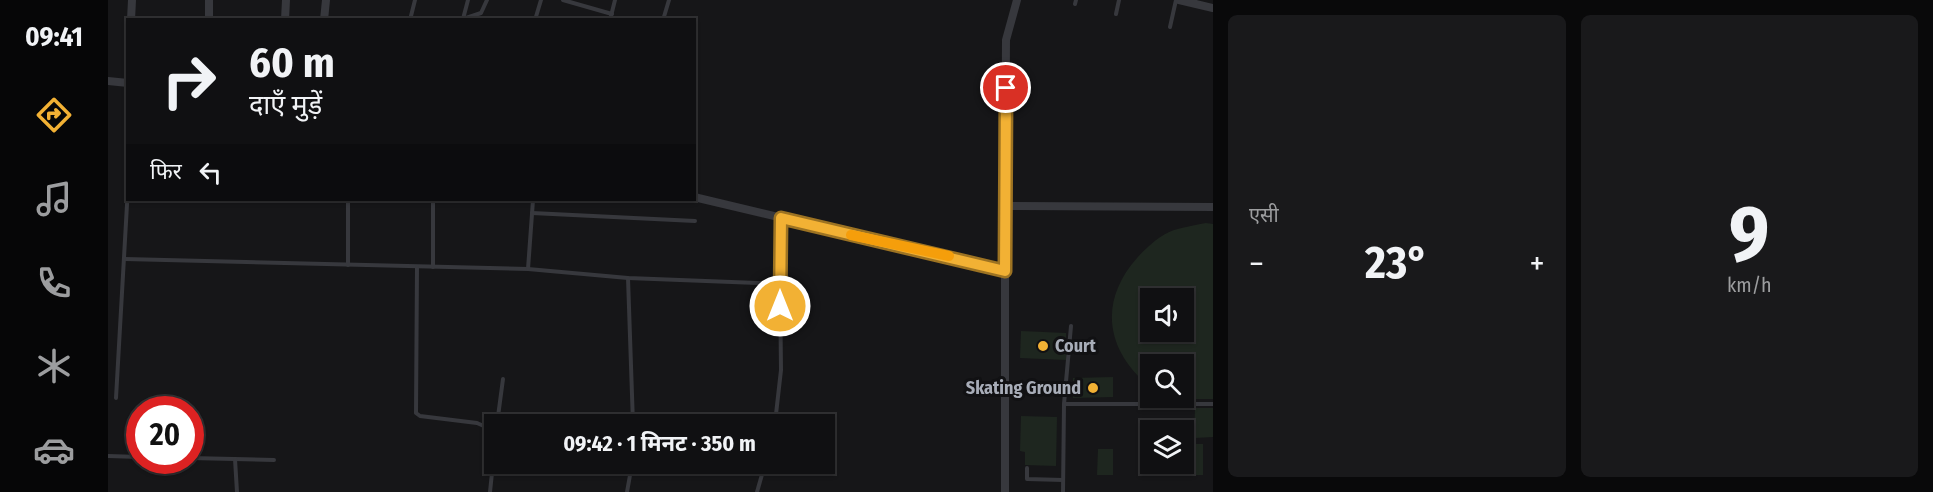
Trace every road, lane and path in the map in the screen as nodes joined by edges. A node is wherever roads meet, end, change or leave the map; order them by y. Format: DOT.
graph roads {
  1 [pos="132,0"];
  2 [pos="209,0"];
  3 [pos="286,0"];
  4 [pos="326,0"];
  5 [pos="415,0"];
  6 [pos="468,0"];
  7 [pos="487,0"];
  8 [pos="541,0"];
  9 [pos="563,0"];
  10 [pos="615,0"];
  11 [pos="669,0"];
  12 [pos="1017,0"];
  13 [pos="1119,0"];
  14 [pos="1178,0"];
  15 [pos="1213,8"];
  16 [pos="612,14"];
  17 [pos="1116,14"];
  18 [pos="131,18"];
  19 [pos="209,18"];
  20 [pos="285,18"];
  21 [pos="324,18"];
  22 [pos="410,18"];
  23 [pos="463,18"];
  24 [pos="466,18"];
  25 [pos="536,18"];
  26 [pos="611,18"];
  27 [pos="664,18"];
  28 [pos="1170,27"];
  29 [pos="108,81"];
  30 [pos="126,83"];
  31 [pos="696,197"];
  32 [pos="127,201"];
  33 [pos="348,201"];
  34 [pos="433,201"];
  35 [pos="533,201"];
  36 [pos="1005,206"];
  37 [pos="1213,207"];
  38 [pos="532,213"];
  39 [pos="781,218"];
  40 [pos="695,221"];
  41 [pos="124,260"];
  42 [pos="348,265"];
  43 [pos="417,267"];
  44 [pos="433,267"];
  45 [pos="528,269"];
  46 [pos="1005,271"];
  47 [pos="628,278"];
  48 [pos="780,284"];
  49 [pos="1071,326"];
  50 [pos="502,379"];
  51 [pos="116,398"];
  52 [pos="1064,404"];
  53 [pos="1213,404"];
  54 [pos="498,414"];
  55 [pos="633,414"];
  56 [pos="776,414"];
  57 [pos="484,426"];
  58 [pos="108,456"];
  59 [pos="126,457"];
  60 [pos="204,458"];
  61 [pos="235,459"];
  62 [pos="274,460"];
  63 [pos="1027,468"];
  64 [pos="492,474"];
  65 [pos="630,474"];
  66 [pos="762,474"];
  67 [pos="1063,480"];
  68 [pos="237,492"];
  69 [pos="490,492"];
  70 [pos="627,492"];
  71 [pos="758,492"];
  72 [pos="1005,492"];
  73 [pos="1063,492"];
  1 -- 18 [label="street"];
  2 -- 19 [label="street"];
  3 -- 20 [label="street"];
  4 -- 21 [label="street"];
  5 -- 22 [label="lane"];
  6 -- 23 [label="lane"];
  7 -- 24 [label="lane"];
  8 -- 25 [label="lane"];
  9 -- 16 [label="lane"];
  10 -- 16 [label="lane"];
  11 -- 27 [label="lane"];
  12 -- 36 [label="street"];
  13 -- 17 [label="lane"];
  14 -- 15 [label="street"];
  14 -- 28 [label="lane"];
  16 -- 26 [label="lane"];
  29 -- 30 [label="street"];
  31 -- 39 [label="street"];
  32 -- 41 [label="lane"];
  33 -- 42 [label="lane"];
  34 -- 44 [label="lane"];
  35 -- 38 [label="lane"];
  36 -- 37 [label="street"];
  36 -- 46 [label="street"];
  38 -- 40 [label="lane"];
  38 -- 45 [label="lane"];
  39 -- 46 [label="street"];
  39 -- 48 [label="lane"];
  41 -- 42 [label="lane"];
  41 -- 51 [label="lane"];
  42 -- 43 [label="lane"];
  43 -- 44 [label="lane"];
  43 -- 57 [label="lane"];
  44 -- 45 [label="lane"];
  45 -- 47 [label="lane"];
  46 -- 72 [label="street"];
  47 -- 48 [label="lane"];
  47 -- 55 [label="lane"];
  48 -- 56 [label="lane"];
  49 -- 52 [label="lane"];
  50 -- 54 [label="lane"];
  52 -- 53 [label="lane"];
  52 -- 67 [label="lane"];
  58 -- 59 [label="lane"];
  60 -- 61 [label="lane"];
  61 -- 62 [label="lane"];
  61 -- 68 [label="lane"];
  63 -- 67 [label="lane"];
  64 -- 69 [label="lane"];
  65 -- 70 [label="lane"];
  66 -- 71 [label="lane"];
  67 -- 73 [label="lane"];
}
